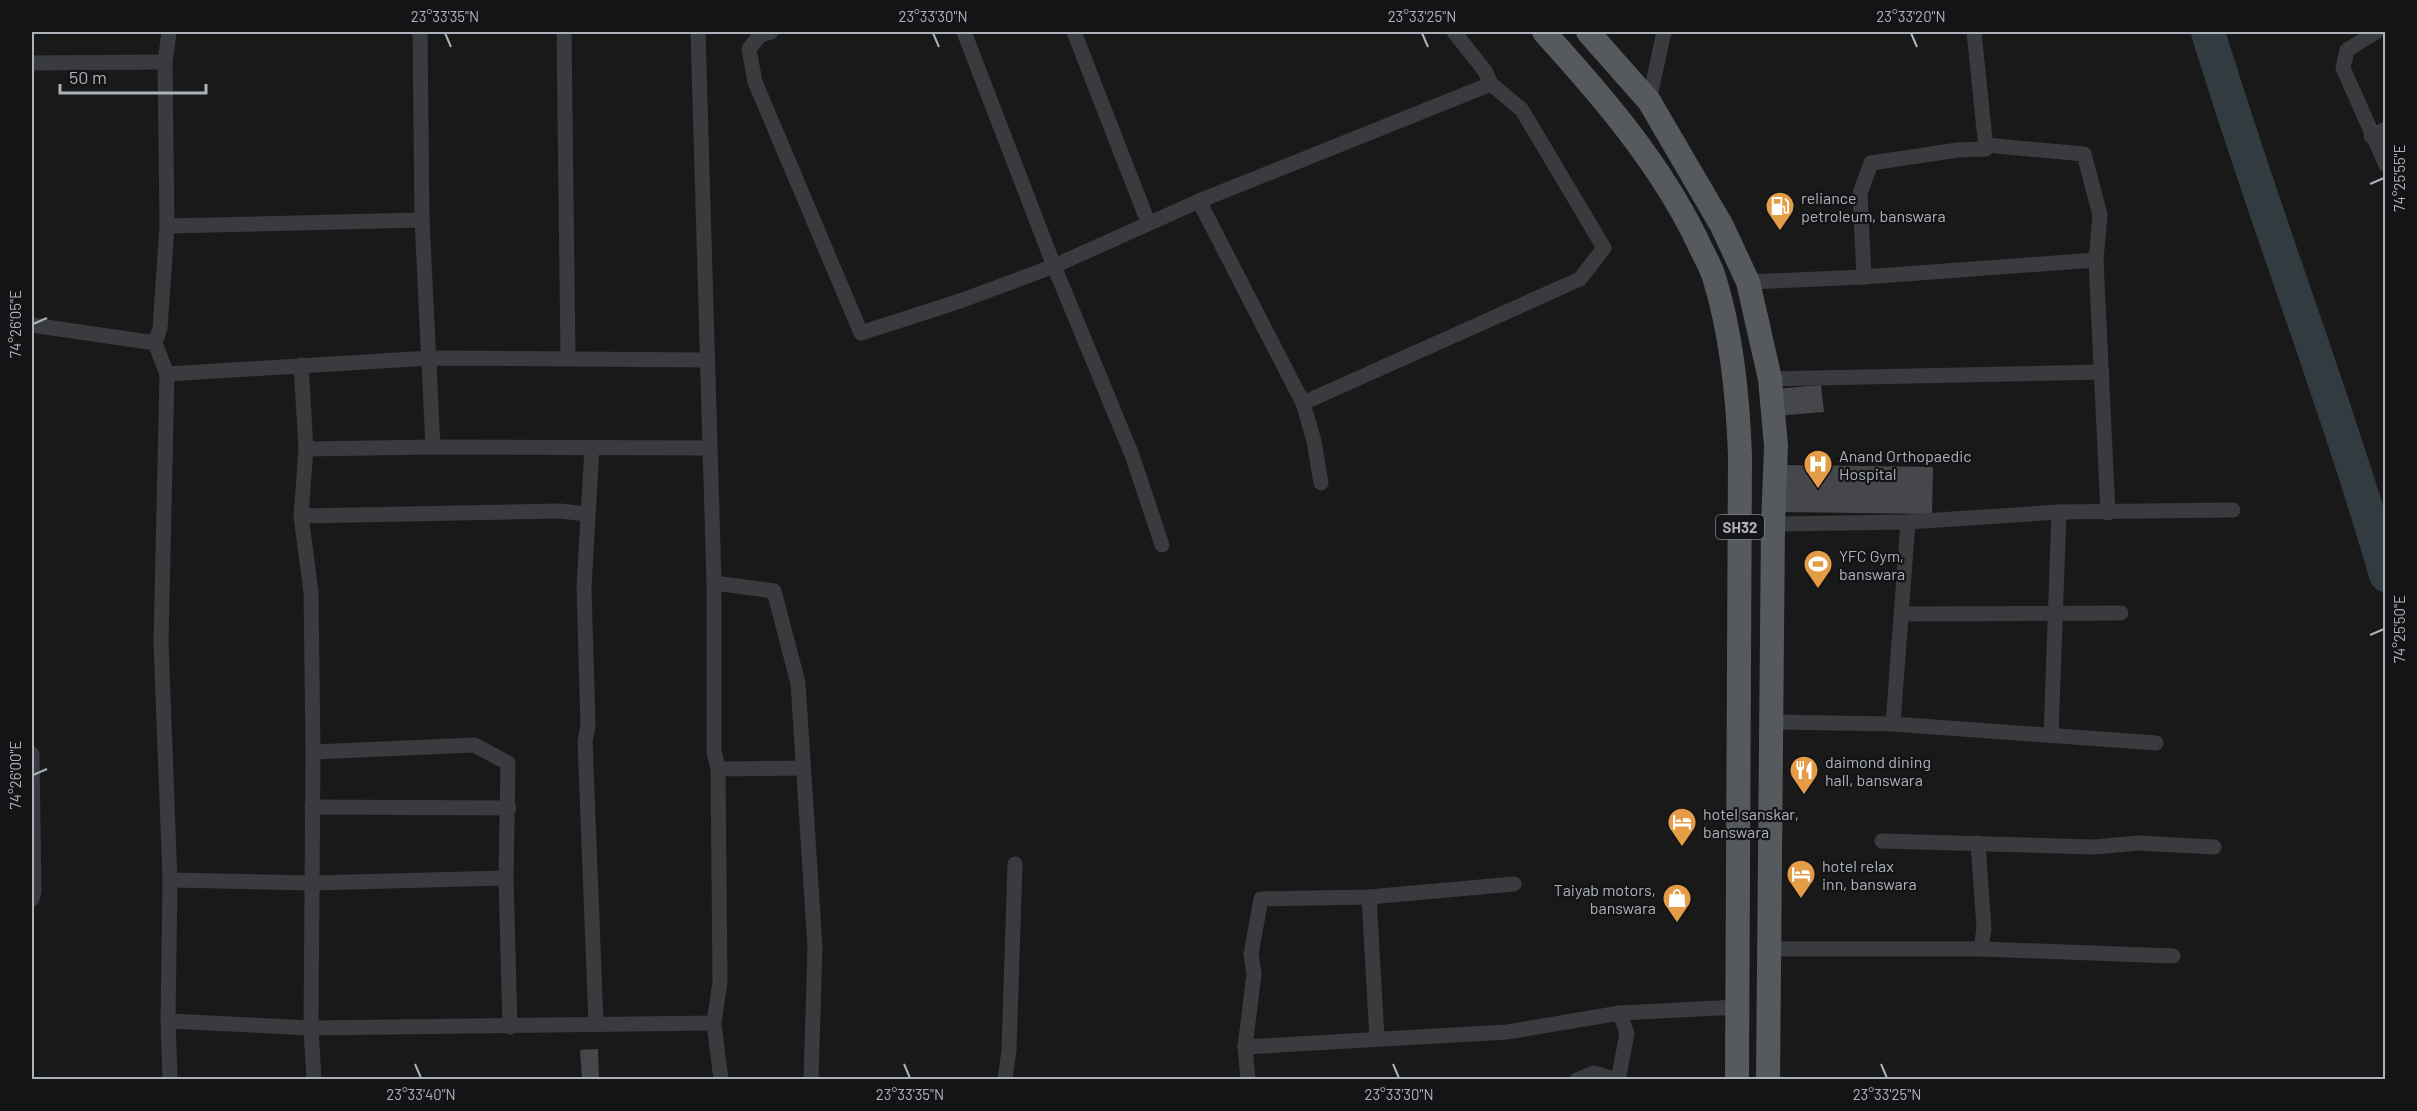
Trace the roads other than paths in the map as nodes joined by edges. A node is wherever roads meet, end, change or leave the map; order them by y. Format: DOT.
graph roads {
  1 [pos="169,32"];
  2 [pos="420,32"];
  3 [pos="564,32"];
  4 [pos="698,32"];
  5 [pos="771,32"];
  6 [pos="964,32"];
  7 [pos="1074,32"];
  8 [pos="1454,32"];
  9 [pos="1544,32"];
  10 [pos="1588,32"];
  11 [pos="1664,32"];
  12 [pos="1974,32"];
  13 [pos="2376,32"];
  14 [pos="165,62"];
  15 [pos="32,63"];
  16 [pos="1491,84"];
  17 [pos="1649,101"];
  18 [pos="2385,129"];
  19 [pos="2371,136"];
  20 [pos="1986,145"];
  21 [pos="2385,165"];
  22 [pos="1199,201"];
  23 [pos="422,220"];
  24 [pos="1148,222"];
  25 [pos="167,226"];
  26 [pos="2096,260"];
  27 [pos="1053,266"];
  28 [pos="1864,278"];
  29 [pos="1748,282"];
  30 [pos="32,325"];
  31 [pos="155,343"];
  32 [pos="568,357"];
  33 [pos="430,358"];
  34 [pos="707,360"];
  35 [pos="301,365"];
  36 [pos="2102,372"];
  37 [pos="167,374"];
  38 [pos="1770,379"];
  39 [pos="1303,403"];
  40 [pos="433,447"];
  41 [pos="592,447"];
  42 [pos="709,448"];
  43 [pos="306,449"];
  44 [pos="1321,483"];
  45 [pos="2233,510"];
  46 [pos="2059,512"];
  47 [pos="2108,513"];
  48 [pos="587,514"];
  49 [pos="301,516"];
  50 [pos="1908,522"];
  51 [pos="1773,524"];
  52 [pos="1162,545"];
  53 [pos="714,583"];
  54 [pos="2121,613"];
  55 [pos="1902,614"];
  56 [pos="2056,614"];
  57 [pos="1772,722"];
  58 [pos="1893,724"];
  59 [pos="2051,736"];
  60 [pos="2156,743"];
  61 [pos="313,753"];
  62 [pos="32,754"];
  63 [pos="803,768"];
  64 [pos="718,769"];
  65 [pos="312,807"];
  66 [pos="508,808"];
  67 [pos="1882,841"];
  68 [pos="1978,843"];
  69 [pos="2214,848"];
  70 [pos="1015,864"];
  71 [pos="506,878"];
  72 [pos="170,880"];
  73 [pos="312,883"];
  74 [pos="1514,884"];
  75 [pos="1369,897"];
  76 [pos="32,899"];
  77 [pos="1770,949"];
  78 [pos="1981,949"];
  79 [pos="2173,956"];
  80 [pos="1738,1007"];
  81 [pos="1620,1013"];
  82 [pos="168,1021"];
  83 [pos="596,1023"];
  84 [pos="714,1023"];
  85 [pos="510,1027"];
  86 [pos="311,1028"];
  87 [pos="1377,1039"];
  88 [pos="1245,1047"];
  89 [pos="170,1080"];
  90 [pos="314,1080"];
  91 [pos="721,1080"];
  92 [pos="811,1080"];
  93 [pos="1005,1080"];
  94 [pos="1248,1080"];
  95 [pos="1577,1080"];
  96 [pos="1617,1080"];
  97 [pos="1737,1080"];
  98 [pos="1768,1080"];
  1 -- 14 [label="street"];
  2 -- 23 [label="street"];
  3 -- 32 [label="street"];
  4 -- 34 [label="street"];
  5 -- 27 [label="street"];
  6 -- 27 [label="street"];
  7 -- 24 [label="street"];
  8 -- 16 [label="street"];
  9 -- 80 [label="main road, SH32"];
  10 -- 17 [label="main road, SH32"];
  11 -- 17 [label="street"];
  12 -- 20 [label="street"];
  13 -- 19 [label="street"];
  14 -- 15 [label="street"];
  14 -- 25 [label="street"];
  16 -- 22 [label="street"];
  16 -- 39 [label="street"];
  17 -- 29 [label="main road, SH32"];
  18 -- 19 [label="street"];
  19 -- 21 [label="street"];
  20 -- 26 [label="street"];
  20 -- 28 [label="street"];
  22 -- 24 [label="street"];
  22 -- 39 [label="street"];
  23 -- 25 [label="street"];
  23 -- 33 [label="street"];
  24 -- 27 [label="street"];
  25 -- 31 [label="street"];
  26 -- 28 [label="street"];
  26 -- 36 [label="street"];
  27 -- 52 [label="street"];
  28 -- 29 [label="street"];
  29 -- 38 [label="main road, SH32"];
  30 -- 31 [label="street"];
  31 -- 37 [label="street"];
  32 -- 33 [label="street"];
  32 -- 34 [label="street"];
  33 -- 35 [label="street"];
  33 -- 40 [label="street"];
  34 -- 42 [label="street"];
  35 -- 37 [label="street"];
  35 -- 43 [label="street"];
  36 -- 38 [label="street"];
  36 -- 47 [label="street"];
  37 -- 72 [label="street"];
  38 -- 51 [label="main road, SH32"];
  39 -- 44 [label="street"];
  40 -- 41 [label="street"];
  40 -- 43 [label="street"];
  41 -- 42 [label="street"];
  41 -- 48 [label="street"];
  42 -- 53 [label="street"];
  43 -- 49 [label="street"];
  45 -- 47 [label="street"];
  46 -- 47 [label="street"];
  46 -- 50 [label="street"];
  46 -- 56 [label="street"];
  48 -- 49 [label="street"];
  48 -- 83 [label="street"];
  49 -- 61 [label="street"];
  50 -- 51 [label="street"];
  50 -- 55 [label="street"];
  51 -- 57 [label="main road, SH32"];
  53 -- 63 [label="street"];
  53 -- 64 [label="street"];
  54 -- 56 [label="street"];
  55 -- 56 [label="street"];
  55 -- 58 [label="street"];
  56 -- 59 [label="street"];
  57 -- 58 [label="street"];
  57 -- 77 [label="main road, SH32"];
  58 -- 59 [label="street"];
  59 -- 60 [label="street"];
  61 -- 65 [label="street"];
  61 -- 66 [label="street"];
  62 -- 76 [label="street"];
  63 -- 64 [label="street"];
  63 -- 92 [label="street"];
  64 -- 84 [label="street"];
  65 -- 66 [label="street"];
  65 -- 73 [label="street"];
  66 -- 71 [label="street"];
  67 -- 68 [label="street"];
  68 -- 69 [label="street"];
  68 -- 78 [label="street"];
  70 -- 93 [label="street"];
  71 -- 73 [label="street"];
  71 -- 85 [label="street"];
  72 -- 73 [label="street"];
  72 -- 82 [label="street"];
  73 -- 86 [label="street"];
  74 -- 75 [label="street"];
  75 -- 87 [label="street"];
  75 -- 88 [label="street"];
  77 -- 78 [label="street"];
  77 -- 98 [label="main road, SH32"];
  78 -- 79 [label="street"];
  80 -- 81 [label="street"];
  80 -- 97 [label="main road, SH32"];
  81 -- 87 [label="street"];
  81 -- 96 [label="street"];
  82 -- 86 [label="street"];
  82 -- 89 [label="street"];
  83 -- 84 [label="street"];
  83 -- 85 [label="street"];
  84 -- 91 [label="street"];
  85 -- 86 [label="street"];
  86 -- 90 [label="street"];
  87 -- 88 [label="street"];
  88 -- 94 [label="street"];
  95 -- 96 [label="street"];
}
